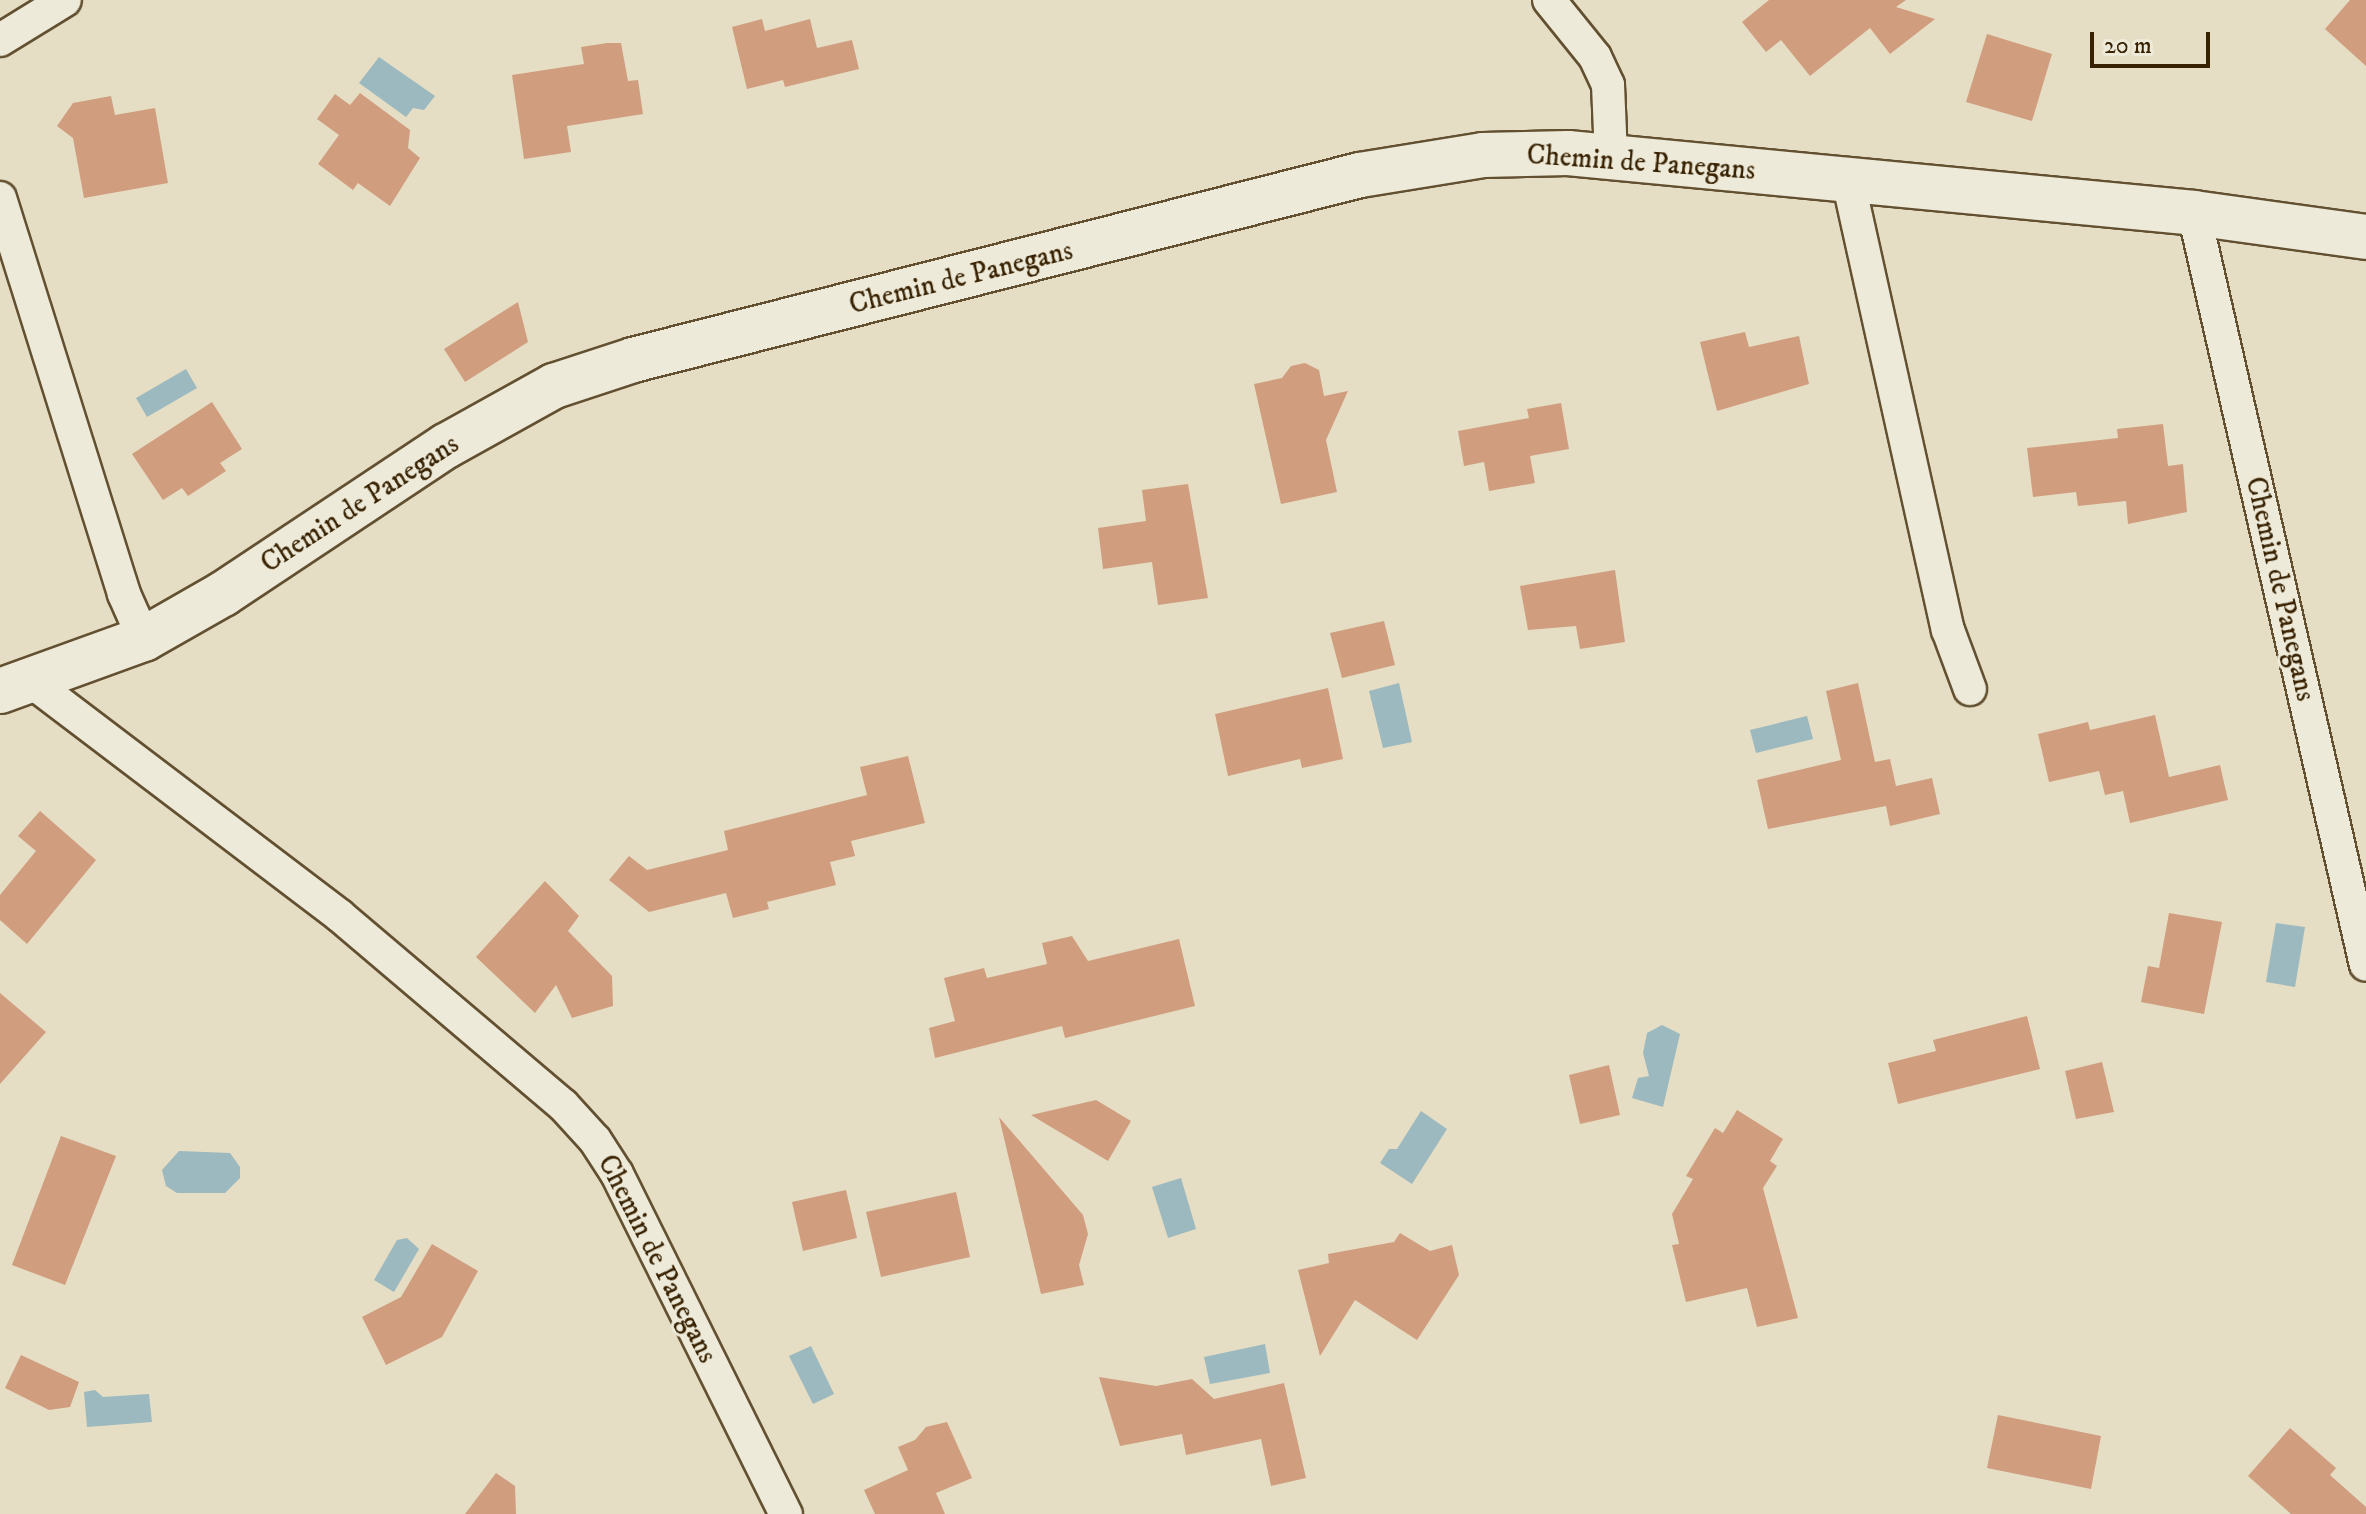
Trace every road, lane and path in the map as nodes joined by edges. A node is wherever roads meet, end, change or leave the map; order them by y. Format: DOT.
graph roads {
  1 [pos="65,0"];
  2 [pos="1549,0"];
  3 [pos="0,40"];
  4 [pos="1611,156"];
  5 [pos="1848,180"];
  6 [pos="0,198"];
  7 [pos="2194,213"];
  8 [pos="2366,237"];
  9 [pos="144,639"];
  10 [pos="16,686"];
  11 [pos="1970,689"];
  12 [pos="2366,965"];
  13 [pos="786,1514"];
  1 -- 3 [label="street"];
  2 -- 4 [label="street"];
  4 -- 5 [label="street, Chemin de Panegans"];
  4 -- 9 [label="street, Chemin de Panegans"];
  5 -- 7 [label="street, Chemin de Panegans"];
  5 -- 11 [label="street"];
  6 -- 9 [label="street"];
  7 -- 8 [label="street, Chemin de Panegans"];
  7 -- 12 [label="street, Chemin de Panegans"];
  9 -- 10 [label="street, Chemin de Panegans"];
  10 -- 13 [label="street, Chemin de Panegans"];
}
